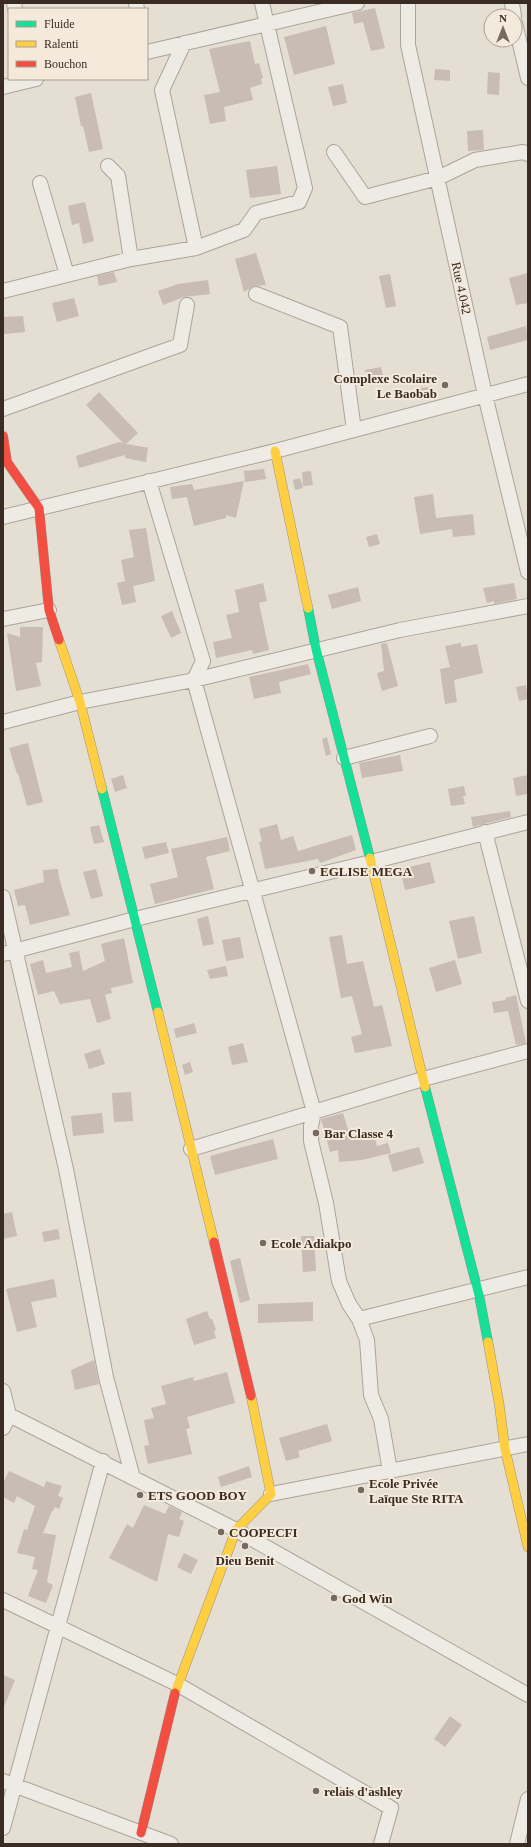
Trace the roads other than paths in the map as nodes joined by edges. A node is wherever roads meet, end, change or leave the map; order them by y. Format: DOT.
graph roads {
  1 [pos="262,3"];
  2 [pos="357,3"];
  3 [pos="408,3"];
  4 [pos="266,24"];
  5 [pos="184,43"];
  6 [pos="521,48"];
  7 [pos="148,51"];
  8 [pos="528,78"];
  9 [pos="31,80"];
  10 [pos="3,87"];
  11 [pos="334,152"];
  12 [pos="528,154"];
  13 [pos="108,166"];
  14 [pos="438,178"];
  15 [pos="40,183"];
  16 [pos="196,248"];
  17 [pos="131,259"];
  18 [pos="67,275"];
  19 [pos="3,291"];
  20 [pos="256,294"];
  21 [pos="187,305"];
  22 [pos="528,384"];
  23 [pos="485,395"];
  24 [pos="3,409"];
  25 [pos="354,430"];
  26 [pos="3,436"];
  27 [pos="275,451"];
  28 [pos="149,481"];
  29 [pos="39,508"];
  30 [pos="3,517"];
  31 [pos="528,572"];
  32 [pos="528,606"];
  33 [pos="50,610"];
  34 [pos="3,619"];
  35 [pos="316,650"];
  36 [pos="194,680"];
  37 [pos="80,702"];
  38 [pos="3,722"];
  39 [pos="430,736"];
  40 [pos="344,758"];
  41 [pos="528,822"];
  42 [pos="485,832"];
  43 [pos="371,862"];
  44 [pos="252,891"];
  45 [pos="3,897"];
  46 [pos="134,919"];
  47 [pos="9,952"];
  48 [pos="528,1001"];
  49 [pos="528,1051"];
  50 [pos="423,1079"];
  51 [pos="314,1112"];
  52 [pos="191,1149"];
  53 [pos="528,1277"];
  54 [pos="477,1288"];
  55 [pos="359,1318"];
  56 [pos="3,1391"];
  57 [pos="6,1414"];
  58 [pos="3,1428"];
  59 [pos="528,1444"];
  60 [pos="505,1449"];
  61 [pos="103,1462"];
  62 [pos="390,1471"];
  63 [pos="133,1478"];
  64 [pos="271,1494"];
  65 [pos="236,1530"];
  66 [pos="528,1546"];
  67 [pos="3,1600"];
  68 [pos="58,1627"];
  69 [pos="178,1684"];
  70 [pos="528,1696"];
  71 [pos="8,1782"];
  72 [pos="528,1799"];
  73 [pos="3,1828"];
  74 [pos="141,1833"];
  75 [pos="171,1844"];
  76 [pos="381,1844"];
  77 [pos="517,1844"];
  1 -- 4 [label="street"];
  2 -- 4 [label="street"];
  3 -- 14 [label="street, Rue 4.042"];
  4 -- 5 [label="street"];
  4 -- 16 [label="street"];
  5 -- 7 [label="street"];
  5 -- 16 [label="street"];
  6 -- 8 [label="street"];
  9 -- 10 [label="street"];
  11 -- 14 [label="street"];
  12 -- 14 [label="street"];
  13 -- 17 [label="street"];
  14 -- 23 [label="street, Rue 4.042"];
  15 -- 18 [label="street"];
  16 -- 17 [label="street"];
  17 -- 18 [label="street"];
  18 -- 19 [label="street"];
  20 -- 25 [label="street"];
  21 -- 24 [label="street"];
  22 -- 23 [label="street"];
  23 -- 25 [label="street"];
  23 -- 31 [label="street, Rue 4.042"];
  25 -- 27 [label="street"];
  26 -- 29 [label="street"];
  27 -- 28 [label="street"];
  27 -- 35 [label="street"];
  28 -- 29 [label="street"];
  28 -- 36 [label="street"];
  29 -- 30 [label="street"];
  29 -- 33 [label="street"];
  32 -- 35 [label="street"];
  33 -- 34 [label="street"];
  33 -- 37 [label="street"];
  35 -- 36 [label="street"];
  35 -- 40 [label="street"];
  36 -- 37 [label="street"];
  36 -- 44 [label="street"];
  37 -- 38 [label="street"];
  37 -- 46 [label="street"];
  39 -- 40 [label="street"];
  40 -- 43 [label="street"];
  41 -- 42 [label="street"];
  42 -- 43 [label="street"];
  42 -- 48 [label="street"];
  43 -- 44 [label="street"];
  43 -- 50 [label="street"];
  44 -- 46 [label="street"];
  44 -- 51 [label="street"];
  45 -- 47 [label="street"];
  46 -- 47 [label="street"];
  46 -- 52 [label="street"];
  47 -- 63 [label="street"];
  49 -- 50 [label="street"];
  50 -- 51 [label="street"];
  50 -- 54 [label="street"];
  51 -- 52 [label="street"];
  51 -- 55 [label="street"];
  52 -- 64 [label="street"];
  53 -- 54 [label="street"];
  54 -- 55 [label="street"];
  54 -- 60 [label="street"];
  55 -- 62 [label="street"];
  56 -- 57 [label="street"];
  57 -- 58 [label="street"];
  57 -- 61 [label="street"];
  59 -- 60 [label="street"];
  60 -- 62 [label="street"];
  60 -- 66 [label="street"];
  61 -- 63 [label="street"];
  61 -- 68 [label="street"];
  62 -- 64 [label="street"];
  63 -- 65 [label="street"];
  64 -- 65 [label="street"];
  65 -- 69 [label="street"];
  65 -- 70 [label="street"];
  67 -- 68 [label="street"];
  68 -- 69 [label="street"];
  68 -- 71 [label="street"];
  69 -- 74 [label="street"];
  69 -- 76 [label="street"];
  71 -- 73 [label="street"];
  71 -- 74 [label="street"];
  72 -- 77 [label="street"];
  74 -- 75 [label="street"];
}
